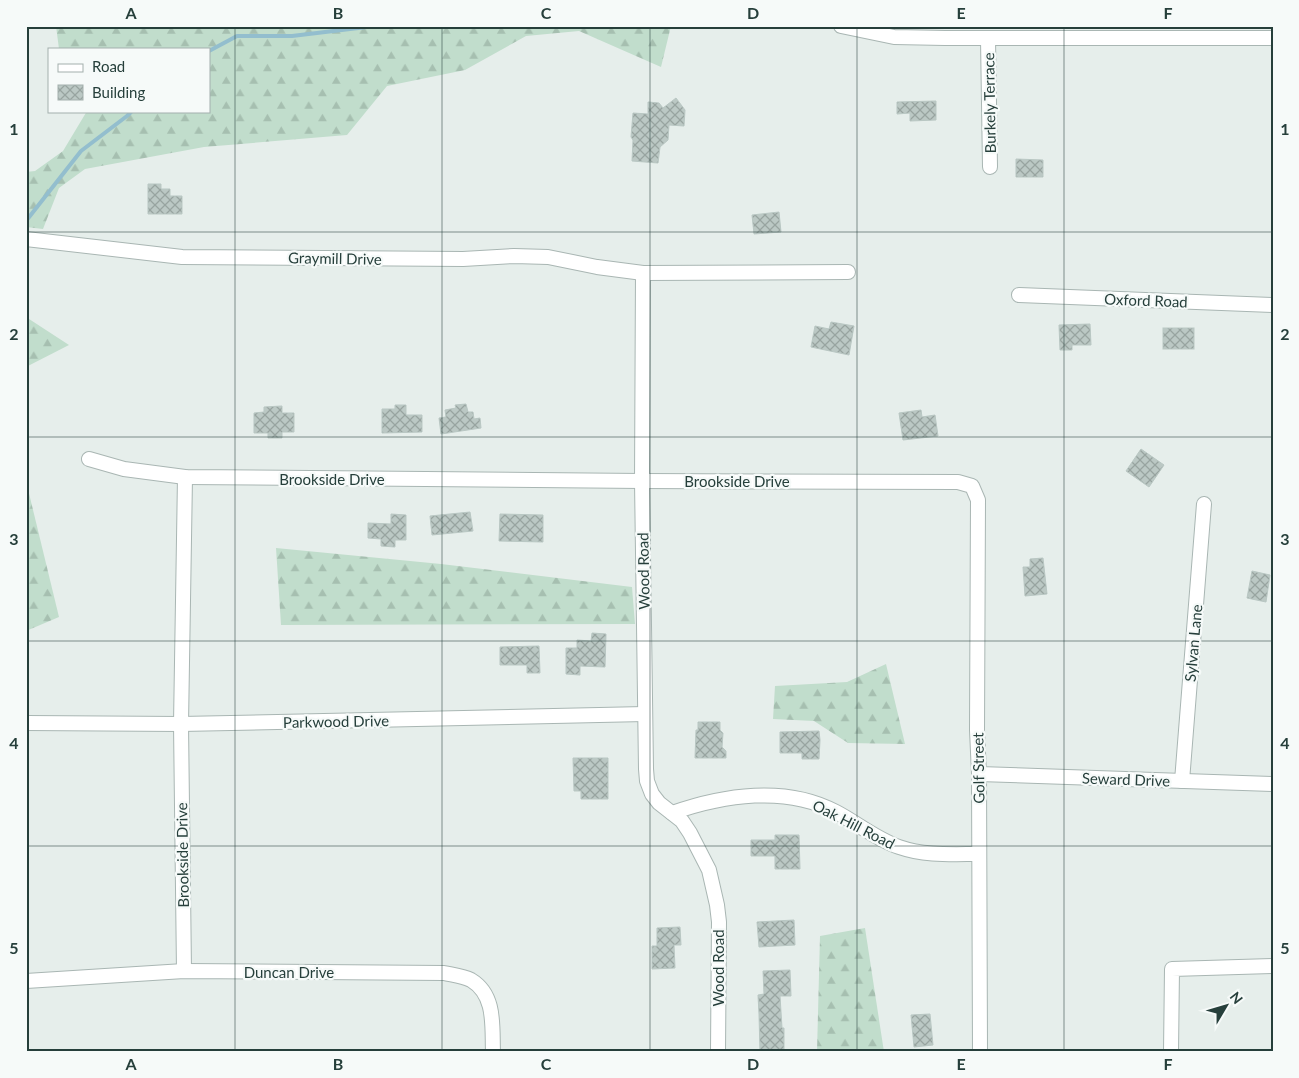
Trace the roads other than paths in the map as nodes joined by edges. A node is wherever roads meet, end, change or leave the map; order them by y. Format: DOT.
graph roads {
  1 [pos="841,26"];
  2 [pos="1273,38"];
  3 [pos="988,39"];
  4 [pos="990,167"];
  5 [pos="26,239"];
  6 [pos="643,272"];
  7 [pos="848,272"];
  8 [pos="1019,295"];
  9 [pos="1273,305"];
  10 [pos="89,459"];
  11 [pos="185,478"];
  12 [pos="642,481"];
  13 [pos="972,486"];
  14 [pos="1204,504"];
  15 [pos="645,714"];
  16 [pos="26,723"];
  17 [pos="181,724"];
  18 [pos="979,774"];
  19 [pos="1182,782"];
  20 [pos="1273,784"];
  21 [pos="672,813"];
  22 [pos="979,854"];
  23 [pos="1273,966"];
  24 [pos="184,971"];
  25 [pos="26,981"];
  26 [pos="493,1052"];
  27 [pos="718,1052"];
  28 [pos="980,1052"];
  29 [pos="1171,1052"];
  1 -- 3 [label="street"];
  2 -- 3 [label="street"];
  3 -- 4 [label="street, Burkely Terrace"];
  5 -- 6 [label="street, Graymill Drive"];
  6 -- 7 [label="street"];
  6 -- 12 [label="street, Wood Road"];
  8 -- 9 [label="street, Oxford Road"];
  10 -- 11 [label="street"];
  11 -- 12 [label="street, Brookside Drive"];
  11 -- 17 [label="street, Brookside Drive"];
  12 -- 13 [label="street, Brookside Drive"];
  12 -- 15 [label="street, Wood Road"];
  13 -- 18 [label="street, Golf Street"];
  14 -- 19 [label="street, Sylvan Lane"];
  15 -- 17 [label="street, Parkwood Drive"];
  15 -- 21 [label="street, Wood Road"];
  16 -- 17 [label="street, Parkwood Drive"];
  17 -- 24 [label="street, Brookside Drive"];
  18 -- 19 [label="street, Seward Drive"];
  18 -- 22 [label="street, Golf Street"];
  19 -- 20 [label="street, Seward Drive"];
  21 -- 22 [label="street, Oak Hill Road"];
  21 -- 27 [label="street, Wood Road"];
  22 -- 28 [label="street, Golf Street"];
  23 -- 29 [label="street"];
  24 -- 25 [label="street, Duncan Drive"];
  24 -- 26 [label="street, Duncan Drive"];
}
